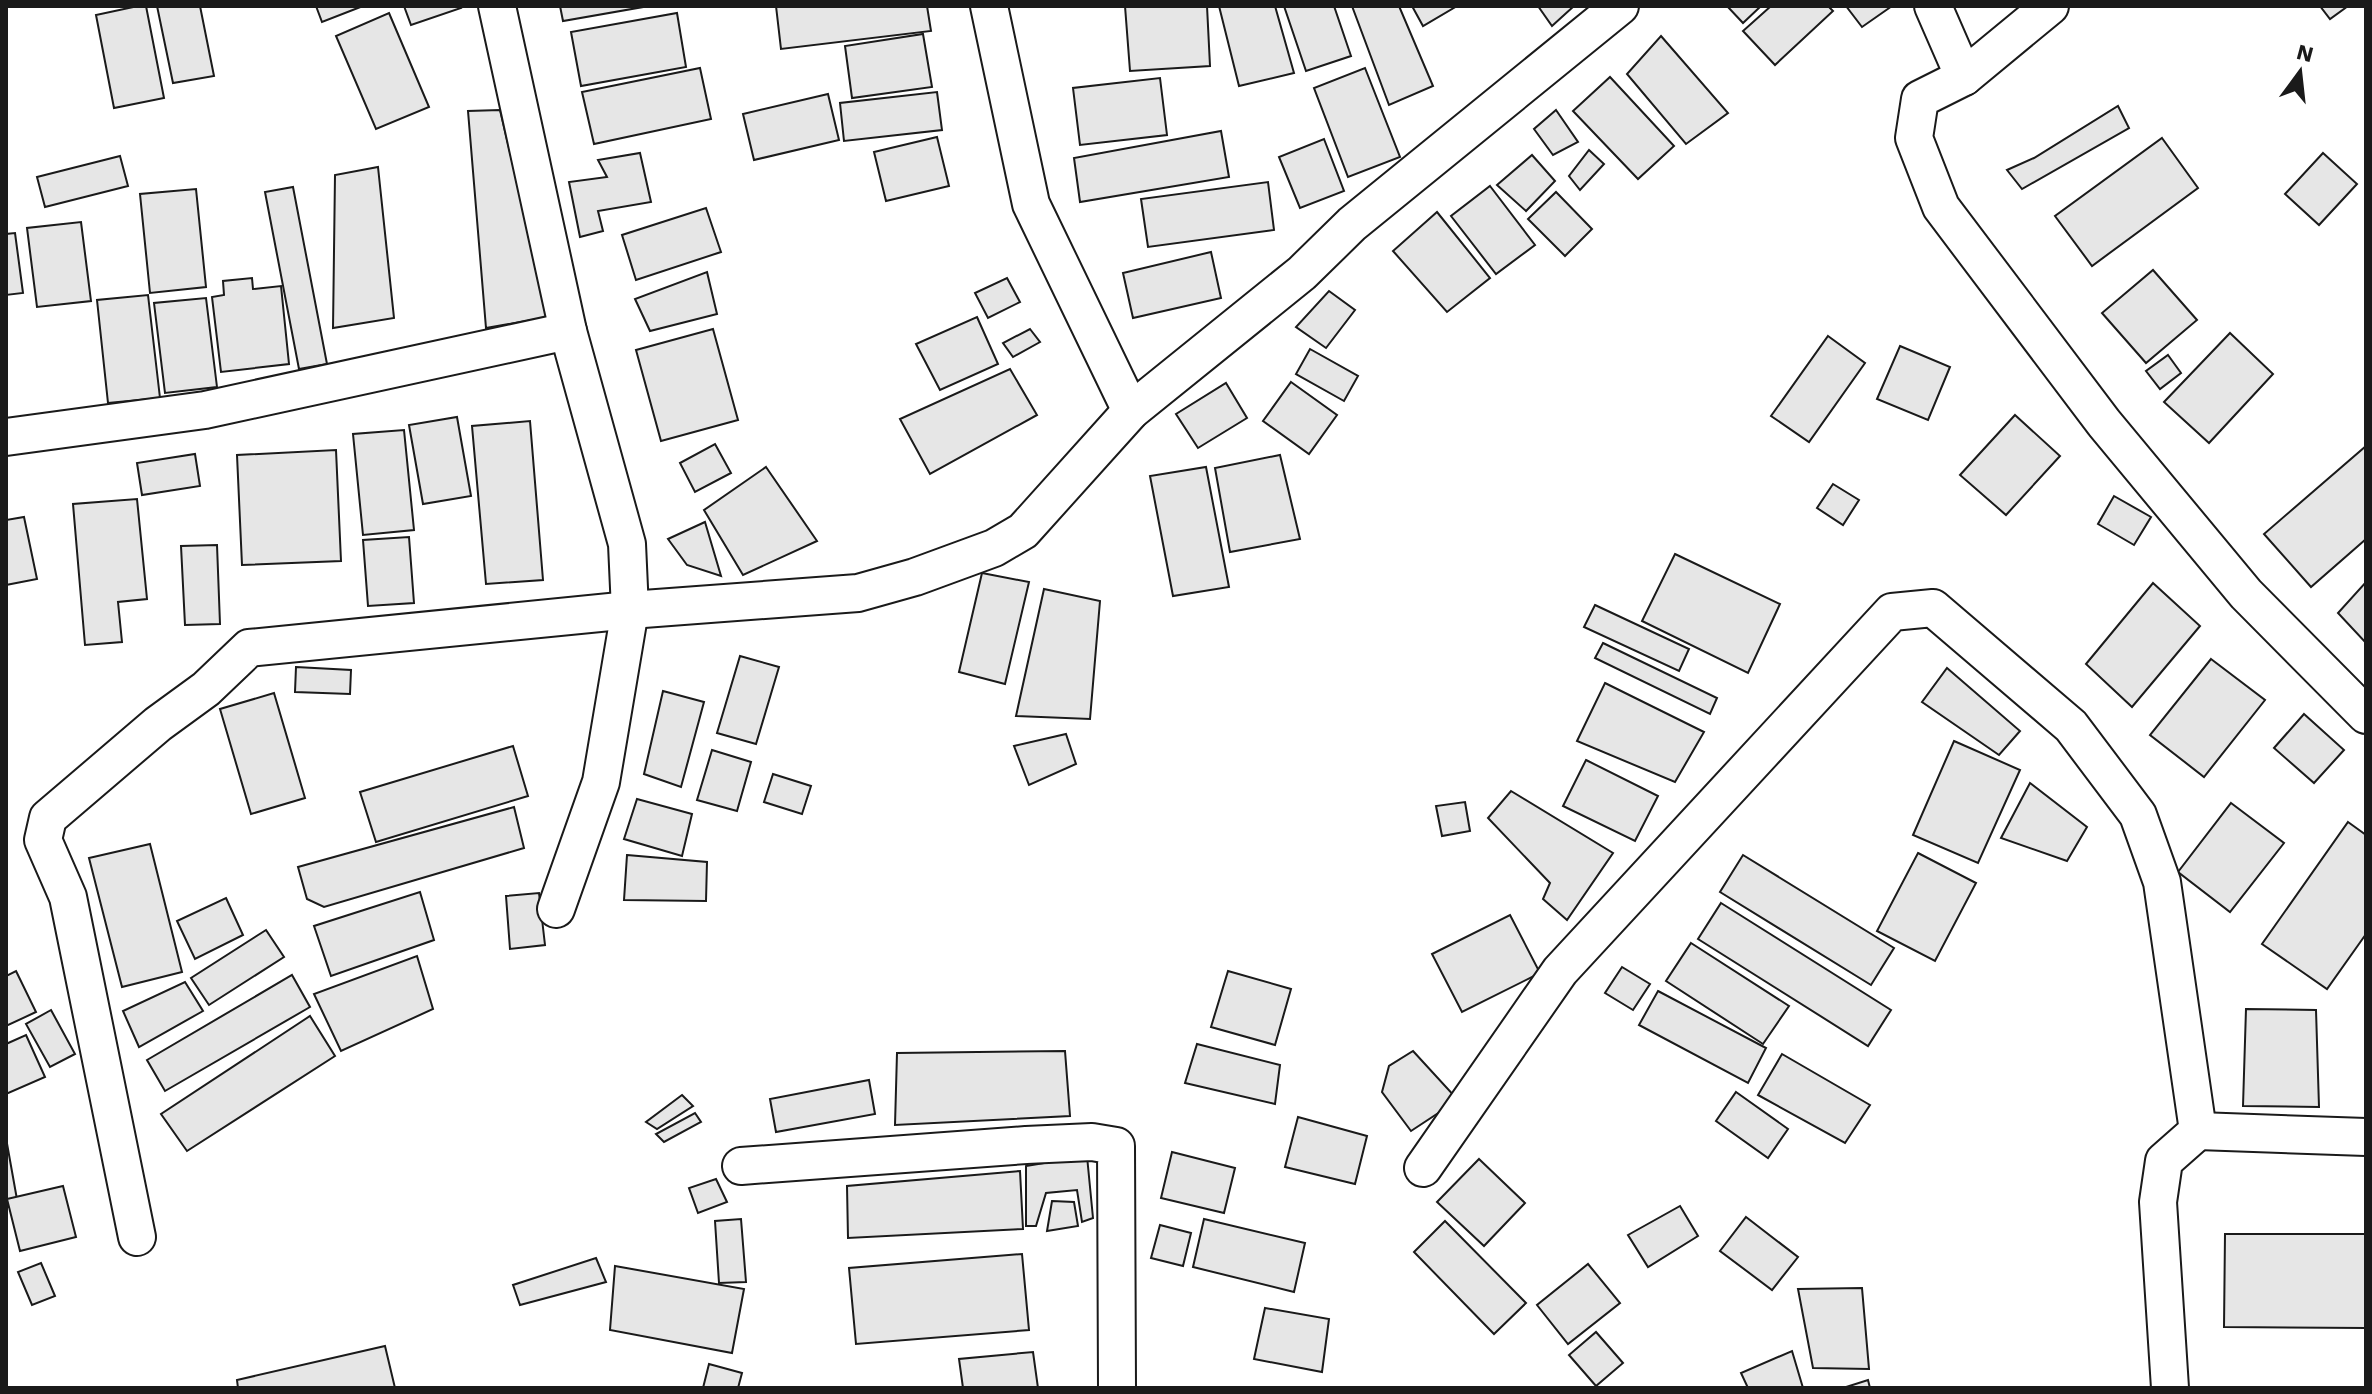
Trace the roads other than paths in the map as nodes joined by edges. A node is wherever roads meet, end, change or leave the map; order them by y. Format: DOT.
graph roads {
  1 [pos="497,6"];
  2 [pos="989,6"];
  3 [pos="1620,6"];
  4 [pos="1933,6"];
  5 [pos="2050,6"];
  6 [pos="1964,77"];
  7 [pos="568,331"];
  8 [pos="1131,411"];
  9 [pos="6,437"];
  10 [pos="630,610"];
  11 [pos="2366,715"];
  12 [pos="556,909"];
  13 [pos="2198,1131"];
  14 [pos="2366,1137"];
  15 [pos="741,1166"];
  16 [pos="1423,1168"];
  17 [pos="137,1237"];
  18 [pos="1117,1388"];
  19 [pos="2170,1388"];
  1 -- 7 [label="street"];
  2 -- 8 [label="street"];
  3 -- 8 [label="street"];
  4 -- 6 [label="street"];
  5 -- 6 [label="street"];
  6 -- 11 [label="street"];
  7 -- 9 [label="street"];
  7 -- 10 [label="street"];
  8 -- 10 [label="street"];
  10 -- 12 [label="street"];
  10 -- 17 [label="street"];
  13 -- 14 [label="street"];
  13 -- 16 [label="street"];
  13 -- 19 [label="street"];
  15 -- 18 [label="street"];
}
